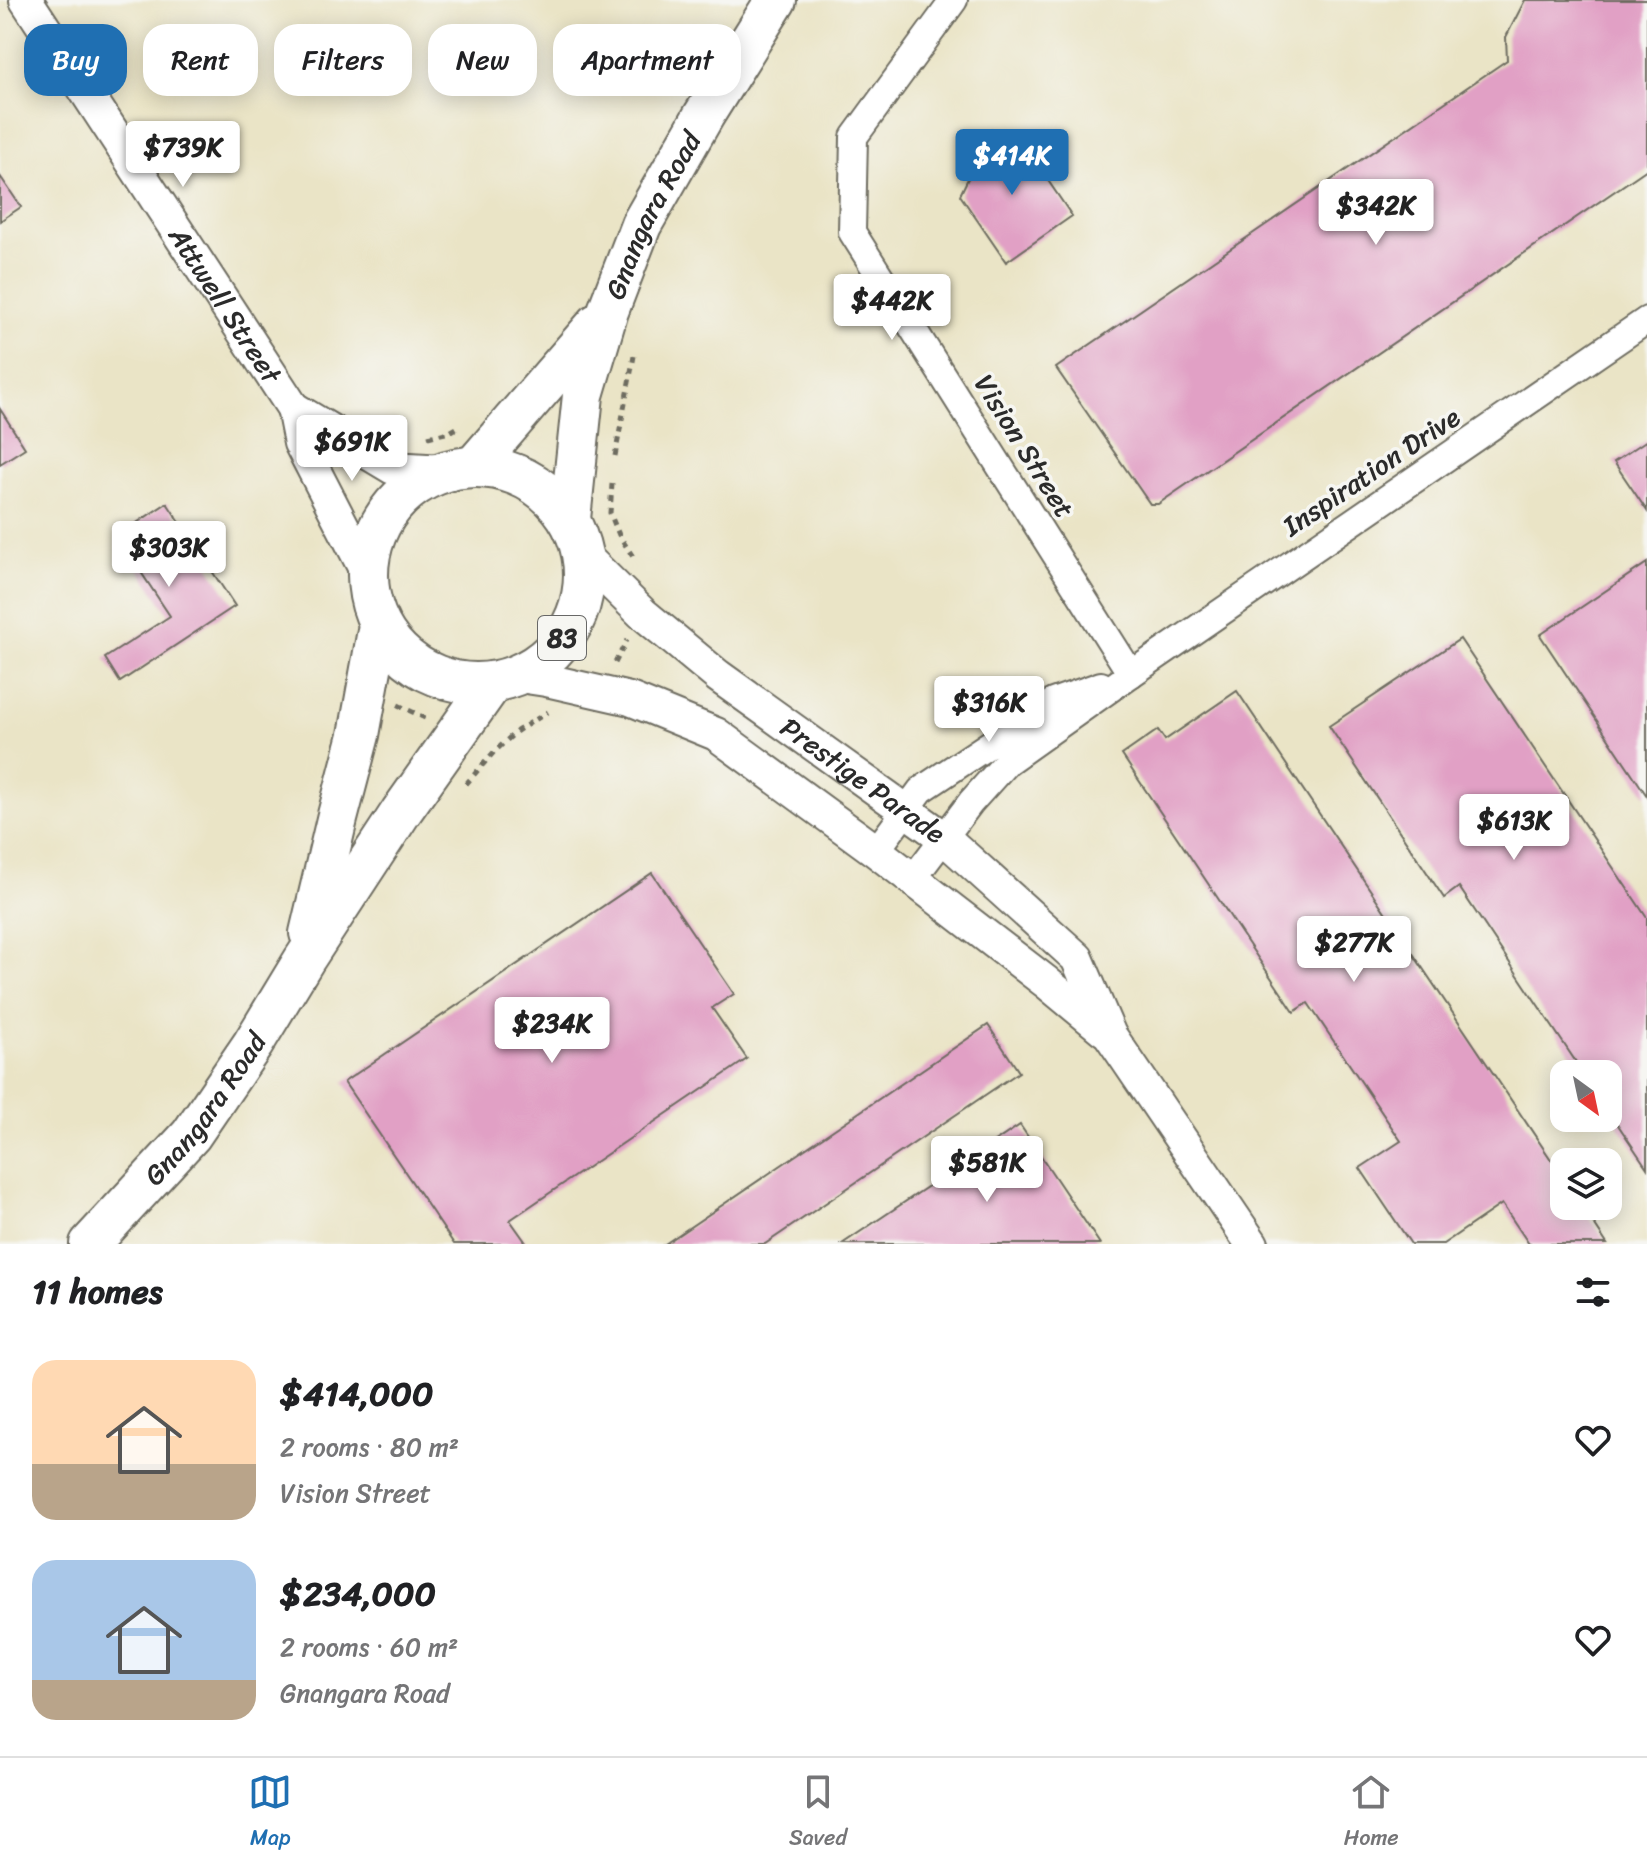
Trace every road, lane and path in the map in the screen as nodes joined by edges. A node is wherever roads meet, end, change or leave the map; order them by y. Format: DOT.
graph roads {
  1 [pos="26,0"];
  2 [pos="776,0"];
  3 [pos="954,0"];
  4 [pos="608,311"];
  5 [pos="1647,320"];
  6 [pos="293,408"];
  7 [pos="463,424"];
  8 [pos="421,439"];
  9 [pos="458,469"];
  10 [pos="576,537"];
  11 [pos="367,573"];
  12 [pos="642,613"];
  13 [pos="379,625"];
  14 [pos="698,660"];
  15 [pos="1131,674"];
  16 [pos="503,678"];
  17 [pos="600,692"];
  18 [pos="559,711"];
  19 [pos="774,778"];
  20 [pos="456,790"];
  21 [pos="907,810"];
  22 [pos="943,837"];
  23 [pos="876,851"];
  24 [pos="912,880"];
  25 [pos="304,960"];
  26 [pos="1110,1035"];
  27 [pos="90,1244"];
  28 [pos="1252,1244"];
  1 -- 6 [label="street, Attwell Street"];
  2 -- 4 [label="main road, Gnangara Road / 83"];
  3 -- 15 [label="street, Vision Street"];
  4 -- 9 [label="main road, Gnangara Road / 83"];
  4 -- 10 [label="main road, Gnangara Road / 83"];
  5 -- 15 [label="street, Inspiration Drive"];
  6 -- 9 [label="street, Attwell Street"];
  6 -- 11 [label="street, Attwell Street"];
  7 -- 8 [label="path"];
  9 -- 10 [label="main road"];
  9 -- 11 [label="main road, Gnangara Road / 83"];
  10 -- 12 [label="street, Prestige Parade"];
  10 -- 16 [label="main road, Gnangara Road / 83"];
  11 -- 13 [label="main road, Gnangara Road / 83"];
  12 -- 14 [label="street, Prestige Parade"];
  12 -- 17 [label="path"];
  13 -- 16 [label="main road, Gnangara Road / 83"];
  13 -- 25 [label="main road, Gnangara Road / 83"];
  14 -- 19 [label="street"];
  14 -- 21 [label="street, Prestige Parade"];
  15 -- 21 [label="street, Inspiration Drive"];
  15 -- 22 [label="street, Inspiration Drive"];
  16 -- 17 [label="street, Prestige Parade"];
  16 -- 25 [label="main road, Gnangara Road / 83"];
  17 -- 19 [label="street, Prestige Parade"];
  18 -- 20 [label="path"];
  19 -- 23 [label="street, Prestige Parade"];
  21 -- 22 [label="street, Prestige Parade"];
  21 -- 23 [label="street, Inspiration Drive"];
  22 -- 24 [label="street, Inspiration Drive"];
  22 -- 26 [label="street, Prestige Parade"];
  23 -- 24 [label="street, Prestige Parade"];
  24 -- 26 [label="street, Prestige Parade"];
  25 -- 27 [label="main road, Gnangara Road / 83"];
  26 -- 28 [label="street, Prestige Parade"];
}
